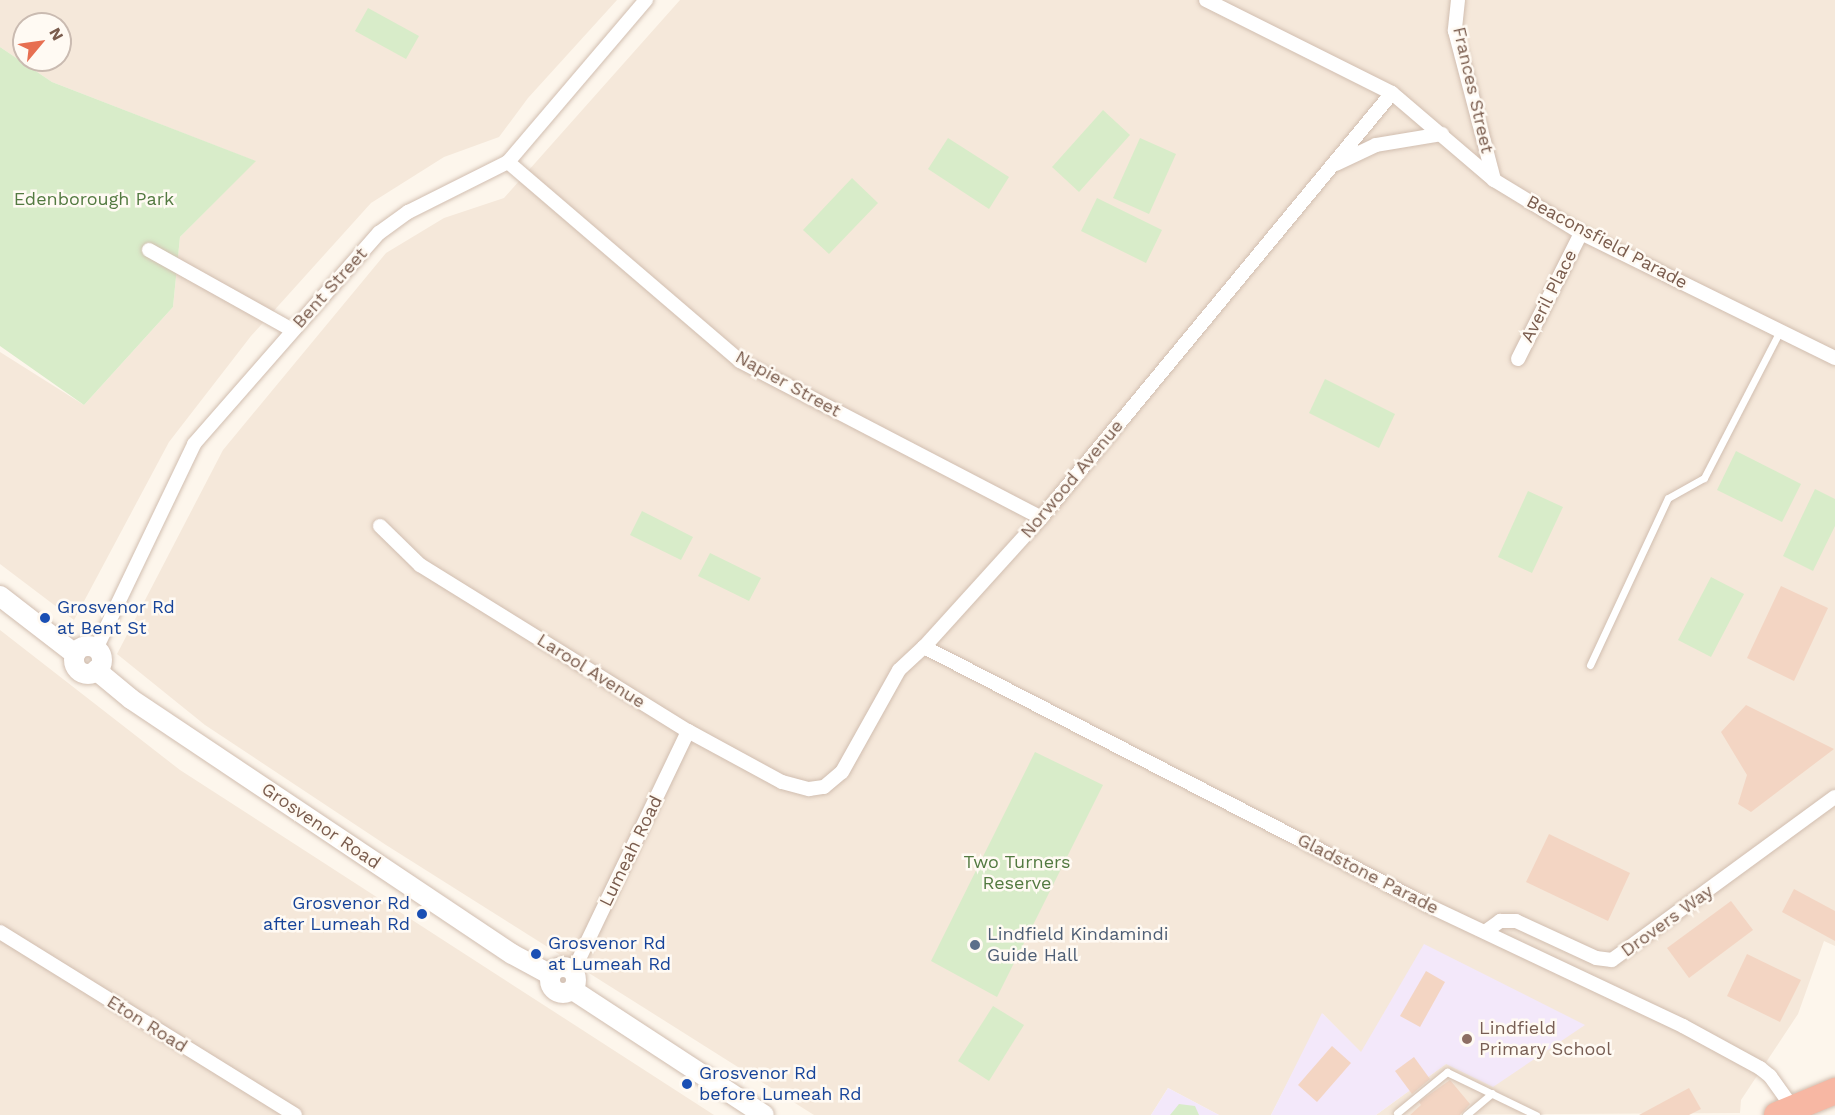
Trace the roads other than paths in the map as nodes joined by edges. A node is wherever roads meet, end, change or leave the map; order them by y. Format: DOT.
graph roads {
  1 [pos="646,0"];
  2 [pos="1206,0"];
  3 [pos="1458,0"];
  4 [pos="1392,93"];
  5 [pos="1442,134"];
  6 [pos="508,162"];
  7 [pos="1331,166"];
  8 [pos="1494,180"];
  9 [pos="1581,233"];
  10 [pos="149,250"];
  11 [pos="292,330"];
  12 [pos="1780,331"];
  13 [pos="1835,358"];
  14 [pos="1518,359"];
  15 [pos="1041,518"];
  16 [pos="380,526"];
  17 [pos="0,596"];
  18 [pos="924,648"];
  19 [pos="96,649"];
  20 [pos="75,654"];
  21 [pos="1590,665"];
  22 [pos="96,670"];
  23 [pos="688,731"];
  24 [pos="817,788"];
  25 [pos="1835,797"];
  26 [pos="0,932"];
  27 [pos="1485,932"];
  28 [pos="571,969"];
  29 [pos="551,975"];
  30 [pos="573,990"];
  31 [pos="1835,1091"];
  32 [pos="1492,1093"];
  33 [pos="1397,1113"];
  34 [pos="1789,1113"];
  35 [pos="295,1115"];
  36 [pos="764,1115"];
  37 [pos="1466,1115"];
  38 [pos="1536,1115"];
  1 -- 6 [label="street, Bent Street"];
  2 -- 4 [label="street, Beaconsfield Parade"];
  3 -- 8 [label="street, Frances Street"];
  4 -- 5 [label="street, Beaconsfield Parade"];
  4 -- 7 [label="street, Norwood Avenue"];
  5 -- 7 [label="street, Norwood Avenue"];
  5 -- 8 [label="street, Beaconsfield Parade"];
  6 -- 11 [label="street, Bent Street"];
  6 -- 15 [label="street, Napier Street"];
  7 -- 15 [label="street, Norwood Avenue"];
  8 -- 9 [label="street, Beaconsfield Parade"];
  9 -- 12 [label="street, Beaconsfield Parade"];
  9 -- 14 [label="street, Averil Place"];
  10 -- 11 [label="street"];
  11 -- 19 [label="street, Bent Street"];
  12 -- 13 [label="street, Beaconsfield Parade"];
  12 -- 21 [label="lane"];
  15 -- 18 [label="street, Norwood Avenue"];
  16 -- 23 [label="street, Larool Avenue"];
  17 -- 20 [label="street"];
  18 -- 24 [label="street, Norwood Avenue"];
  18 -- 27 [label="street, Gladstone Parade"];
  19 -- 20 [label="street"];
  19 -- 22 [label="street"];
  20 -- 22 [label="street"];
  22 -- 29 [label="street, Grosvenor Road"];
  23 -- 24 [label="street, Larool Avenue"];
  23 -- 28 [label="street, Lumeah Road"];
  25 -- 27 [label="street, Drovers Way"];
  26 -- 35 [label="street, Eton Road"];
  27 -- 34 [label="street, Gladstone Parade"];
  28 -- 29 [label="street"];
  28 -- 30 [label="street"];
  29 -- 30 [label="street"];
  30 -- 36 [label="street"];
  31 -- 34 [label="highway"];
  32 -- 33 [label="lane"];
  32 -- 37 [label="lane"];
  32 -- 38 [label="lane"];
}
